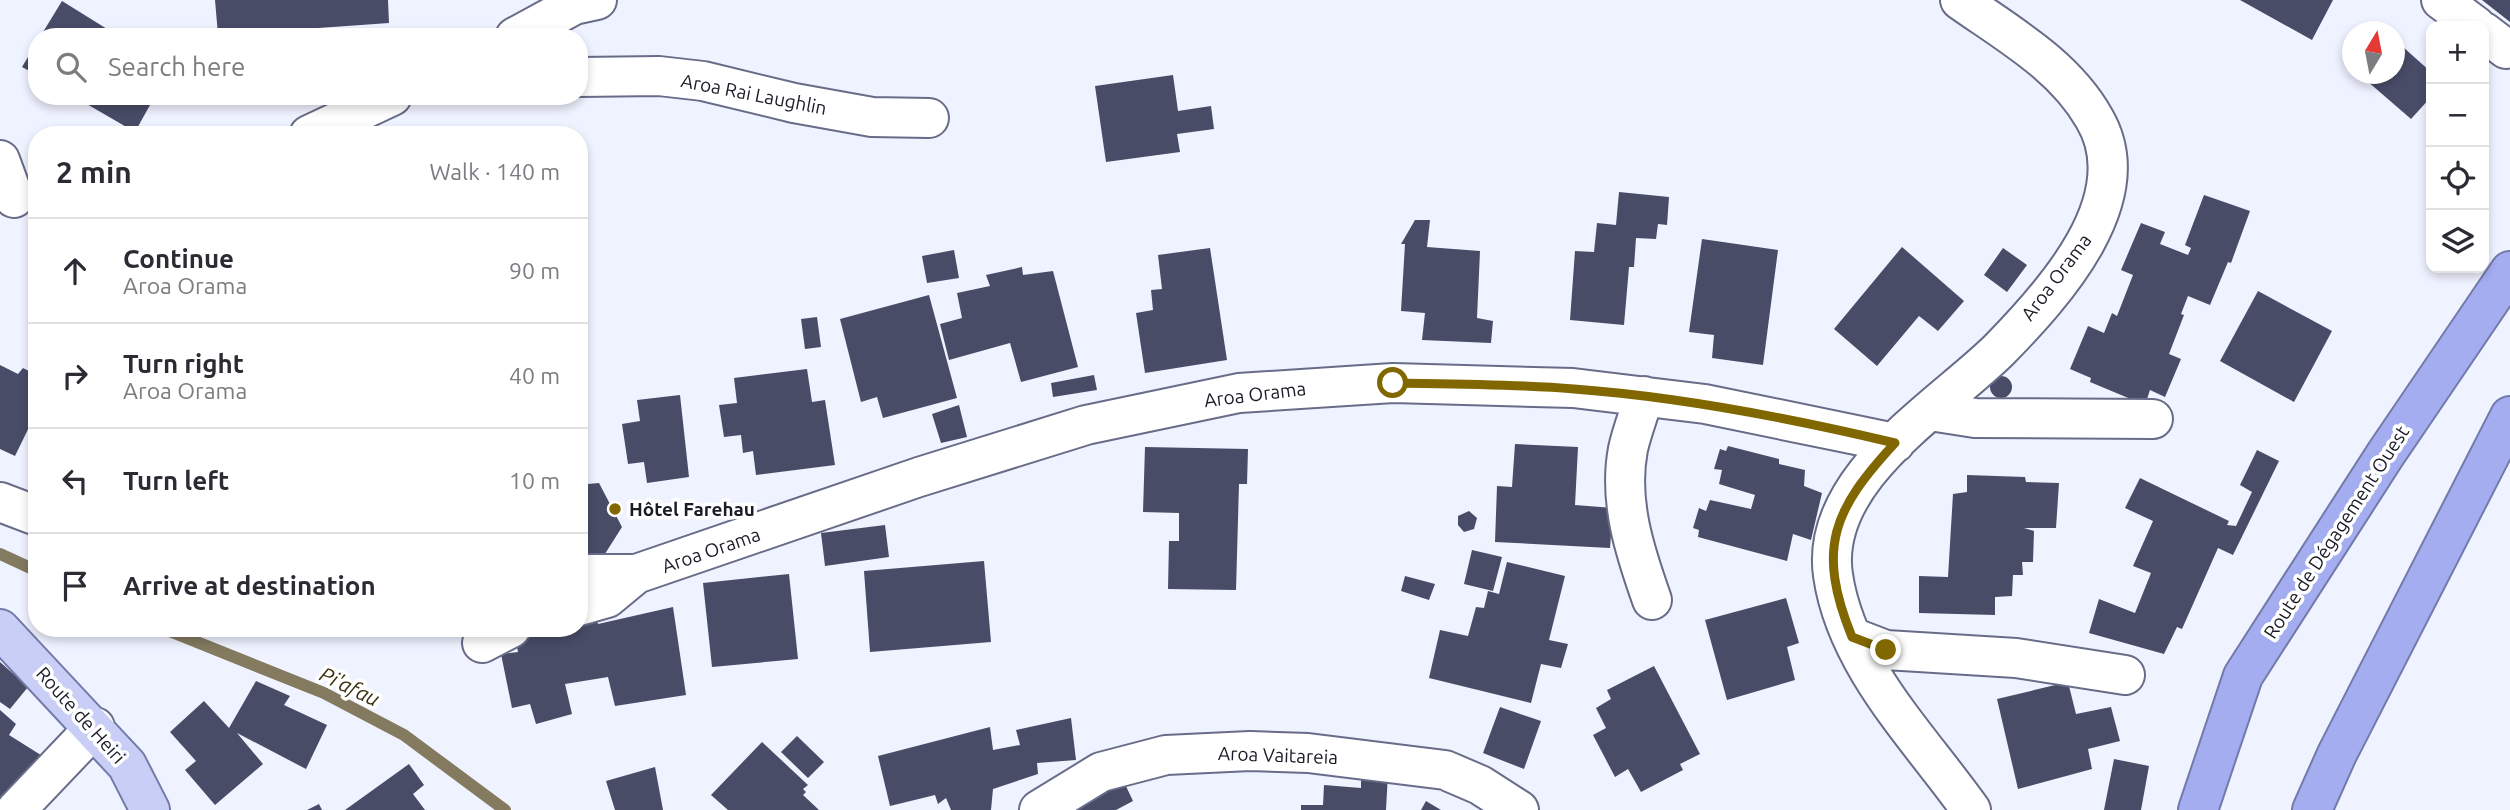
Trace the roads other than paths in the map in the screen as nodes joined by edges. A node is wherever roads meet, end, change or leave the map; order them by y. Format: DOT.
graph roads {
  1 [pos="1960,0"];
  2 [pos="2441,0"];
  3 [pos="563,6"];
  4 [pos="2469,21"];
  5 [pos="529,28"];
  6 [pos="588,76"];
  7 [pos="373,105"];
  8 [pos="929,118"];
  9 [pos="328,126"];
  10 [pos="0,160"];
  11 [pos="17,197"];
  12 [pos="2510,271"];
  13 [pos="1644,396"];
  14 [pos="1930,411"];
  15 [pos="2510,416"];
  16 [pos="2153,419"];
  17 [pos="1895,443"];
  18 [pos="0,502"];
  19 [pos="28,513"];
  20 [pos="588,574"];
  21 [pos="636,574"];
  22 [pos="1652,600"];
  23 [pos="588,603"];
  24 [pos="0,629"];
  25 [pos="1852,637"];
  26 [pos="2125,675"];
  27 [pos="2243,676"];
  28 [pos="94,727"];
  29 [pos="16,810"];
  30 [pos="149,810"];
  31 [pos="1039,810"];
  32 [pos="1519,810"];
  33 [pos="1971,810"];
  34 [pos="2175,810"];
  35 [pos="2198,810"];
  36 [pos="2312,810"];
  1 -- 14 [label="street, Aroa Orama"];
  2 -- 4 [label="street"];
  3 -- 5 [label="street"];
  6 -- 8 [label="street, Aroa Rai Laughlin"];
  7 -- 9 [label="street"];
  10 -- 11 [label="street"];
  12 -- 27 [label="highway, Route de Dégagement Ouest"];
  13 -- 17 [label="street, Aroa Orama"];
  13 -- 21 [label="street, Aroa Orama"];
  13 -- 22 [label="street"];
  14 -- 16 [label="street"];
  14 -- 17 [label="street, Aroa Orama"];
  15 -- 36 [label="highway"];
  17 -- 25 [label="street, Aroa Orama"];
  18 -- 19 [label="street"];
  20 -- 21 [label="street"];
  21 -- 23 [label="street"];
  24 -- 28 [label="main road, Route de Heiri"];
  25 -- 26 [label="street"];
  25 -- 33 [label="street, Aroa Orama"];
  27 -- 34 [label="highway"];
  27 -- 35 [label="highway, Route de Dégagement Ouest"];
  28 -- 29 [label="street"];
  28 -- 30 [label="main road, Route de Heiri"];
  31 -- 32 [label="street, Aroa Vaitareia"];
}
